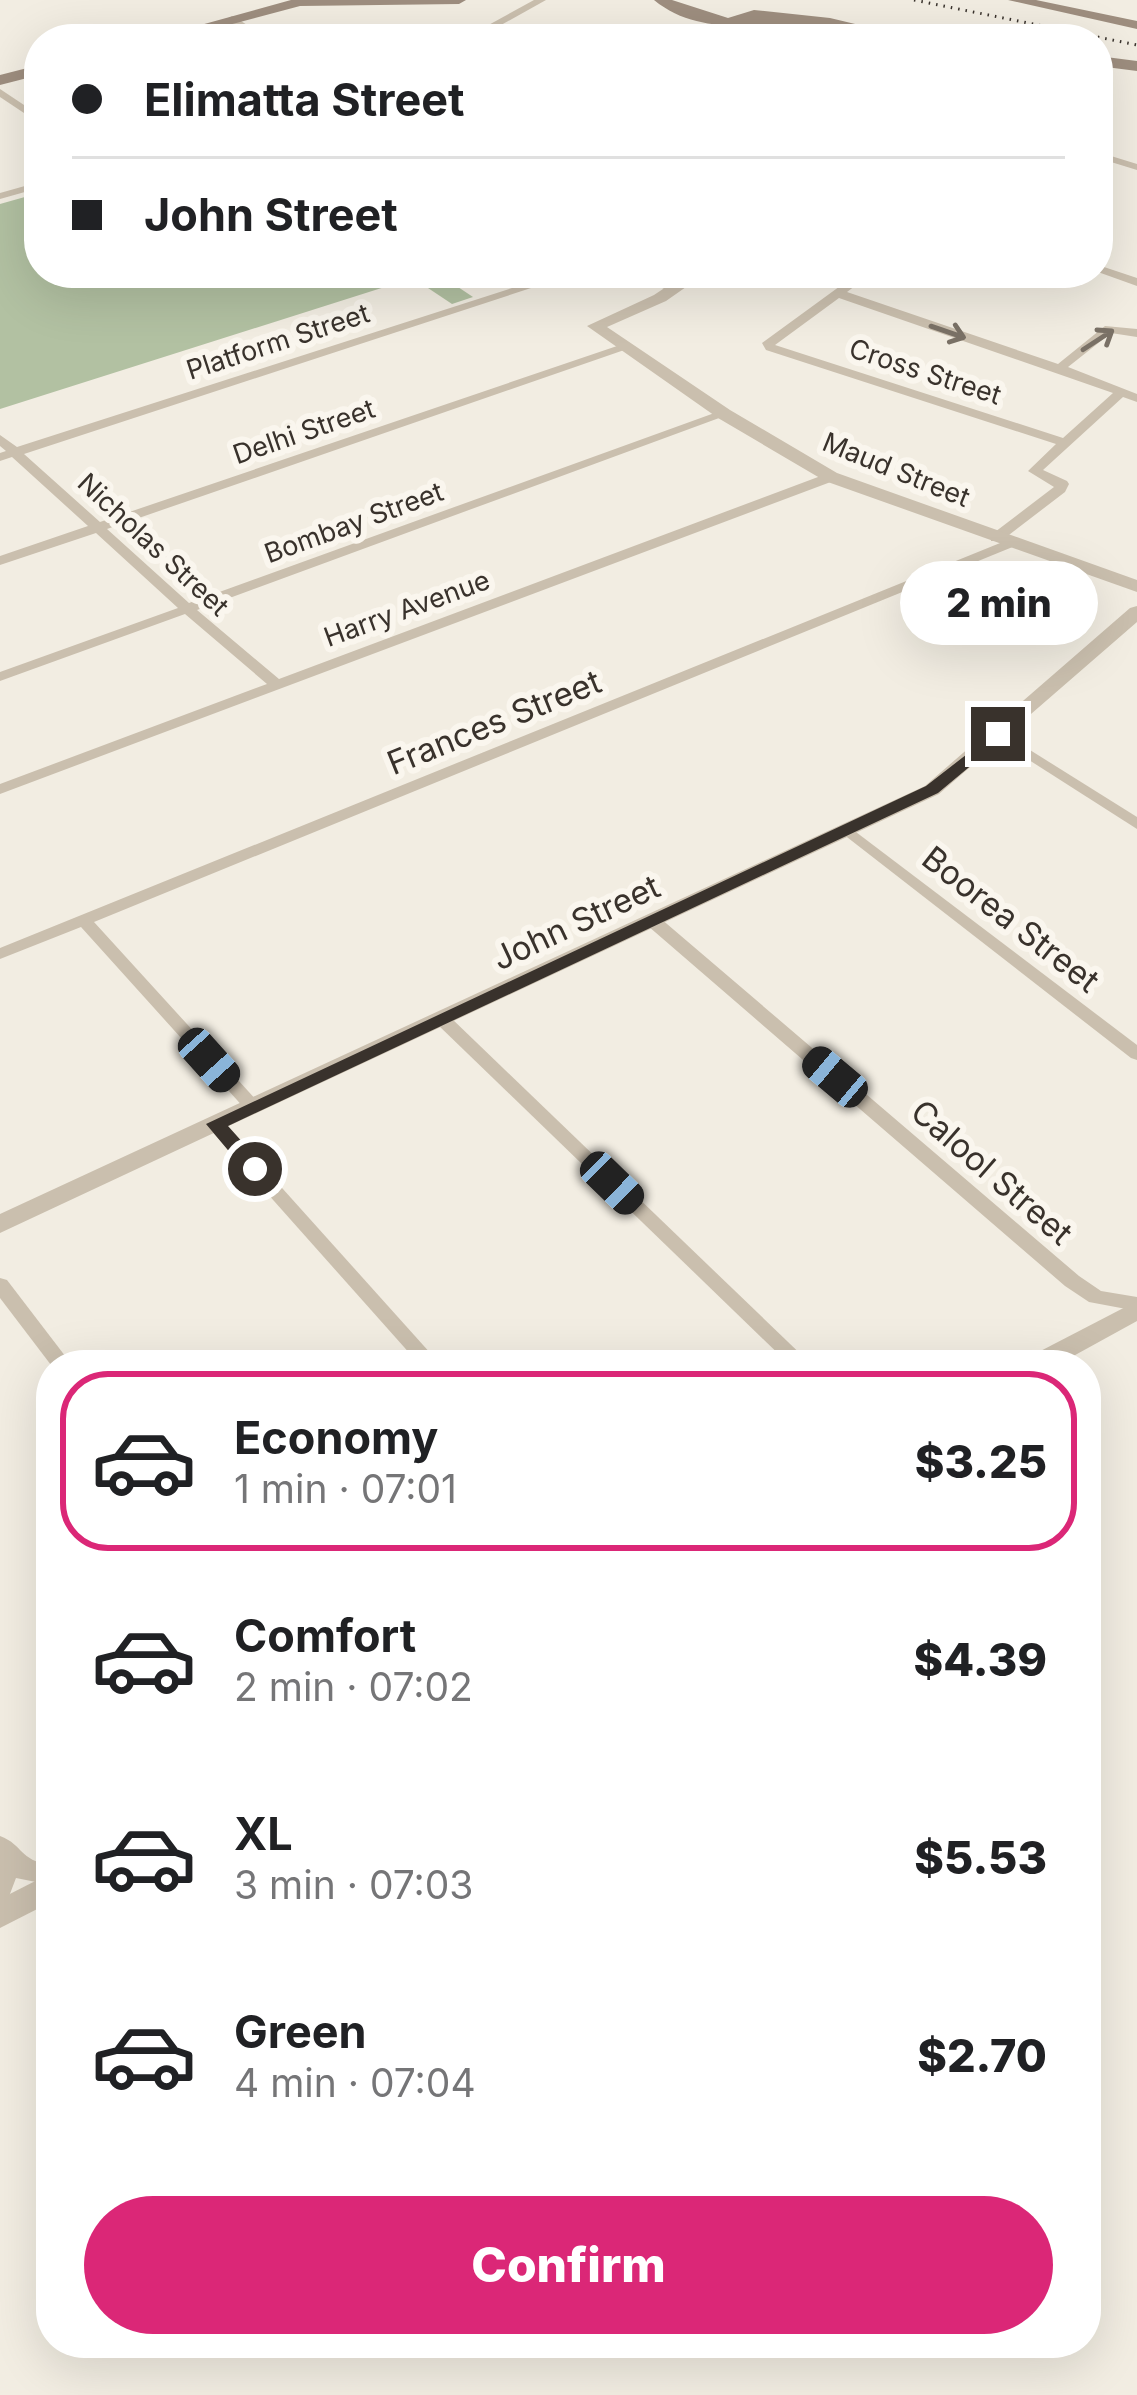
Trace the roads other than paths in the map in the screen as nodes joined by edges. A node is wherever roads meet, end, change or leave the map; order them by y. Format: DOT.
graph roads {
  1 [pos="459,0"];
  2 [pos="541,0"];
  3 [pos="1015,0"];
  4 [pos="669,2"];
  5 [pos="755,19"];
  6 [pos="232,20"];
  7 [pos="216,24"];
  8 [pos="239,24"];
  9 [pos="496,24"];
  10 [pos="751,24"];
  11 [pos="807,24"];
  12 [pos="1137,24"];
  13 [pos="0,176"];
  14 [pos="24,188"];
  15 [pos="19,190"];
  16 [pos="0,196"];
  17 [pos="524,288"];
  18 [pos="670,288"];
  19 [pos="677,288"];
  20 [pos="845,288"];
  21 [pos="674,290"];
  22 [pos="838,293"];
  23 [pos="1137,333"];
  24 [pos="625,348"];
  25 [pos="1063,365"];
  26 [pos="1121,392"];
  27 [pos="1137,398"];
  28 [pos="724,414"];
  29 [pos="0,439"];
  30 [pos="1065,443"];
  31 [pos="8,454"];
  32 [pos="831,477"];
  33 [pos="100,527"];
  34 [pos="1003,541"];
  35 [pos="0,561"];
  36 [pos="1137,586"];
  37 [pos="188,609"];
  38 [pos="1137,612"];
  39 [pos="0,677"];
  40 [pos="276,684"];
  41 [pos="998,734"];
  42 [pos="0,789"];
  43 [pos="1137,824"];
  44 [pos="848,831"];
  45 [pos="84,921"];
  46 [pos="654,922"];
  47 [pos="0,954"];
  48 [pos="443,1020"];
  49 [pos="1137,1054"];
  50 [pos="252,1106"];
  51 [pos="215,1124"];
  52 [pos="0,1224"];
  53 [pos="1072,1281"];
  54 [pos="0,1285"];
  55 [pos="1137,1307"];
  56 [pos="1089,1337"];
  57 [pos="50,1350"];
  58 [pos="418,1350"];
  59 [pos="786,1350"];
  60 [pos="1064,1350"];
  61 [pos="0,1846"];
  62 [pos="0,1866"];
  63 [pos="36,1872"];
  64 [pos="0,1892"];
  65 [pos="36,1895"];
  66 [pos="0,1915"];
  1 -- 6 [label="main road"];
  2 -- 9 [label="street"];
  3 -- 12 [label="main road"];
  4 -- 5 [label="main road"];
  5 -- 10 [label="street"];
  5 -- 11 [label="main road"];
  6 -- 7 [label="main road"];
  6 -- 8 [label="street"];
  13 -- 15 [label="street"];
  14 -- 15 [label="street"];
  15 -- 16 [label="street"];
  17 -- 31 [label="street, Platform Street"];
  18 -- 21 [label="street"];
  19 -- 21 [label="street"];
  20 -- 22 [label="street"];
  21 -- 24 [label="street, Maud Street"];
  22 -- 25 [label="street, one-way"];
  22 -- 30 [label="street, Cross Street"];
  25 -- 23 [label="street, one-way"];
  24 -- 28 [label="street, Maud Street"];
  24 -- 33 [label="street, Delhi Street"];
  25 -- 26 [label="street"];
  26 -- 27 [label="street"];
  26 -- 30 [label="street"];
  28 -- 32 [label="street, Maud Street"];
  28 -- 37 [label="street, Bombay Street"];
  29 -- 31 [label="street, Nicholas Street"];
  30 -- 34 [label="street, Frances Street"];
  31 -- 33 [label="street, Nicholas Street"];
  32 -- 34 [label="street, Maud Street"];
  32 -- 40 [label="street, Harry Avenue"];
  33 -- 35 [label="street, Delhi Street"];
  33 -- 37 [label="street, Nicholas Street"];
  34 -- 36 [label="street, Maud Street"];
  34 -- 45 [label="street, Frances Street"];
  37 -- 39 [label="street, Bombay Street"];
  37 -- 40 [label="street, Nicholas Street"];
  38 -- 41 [label="street, John Street"];
  40 -- 42 [label="street, Harry Avenue"];
  41 -- 43 [label="street"];
  41 -- 44 [label="street, John Street"];
  44 -- 46 [label="street, John Street"];
  44 -- 49 [label="street, Boorea Street"];
  45 -- 47 [label="street, Frances Street"];
  45 -- 50 [label="street"];
  46 -- 48 [label="street, John Street"];
  46 -- 53 [label="street, Calool Street"];
  48 -- 50 [label="street, John Street"];
  48 -- 59 [label="street"];
  50 -- 51 [label="street, John Street"];
  51 -- 52 [label="street, John Street"];
  51 -- 58 [label="street"];
  53 -- 55 [label="street, Calool Street"];
  53 -- 56 [label="street, Calool Street"];
  54 -- 57 [label="street"];
  55 -- 56 [label="street"];
  56 -- 60 [label="street"];
  61 -- 63 [label="street"];
  62 -- 64 [label="street"];
  65 -- 66 [label="street"];
}
